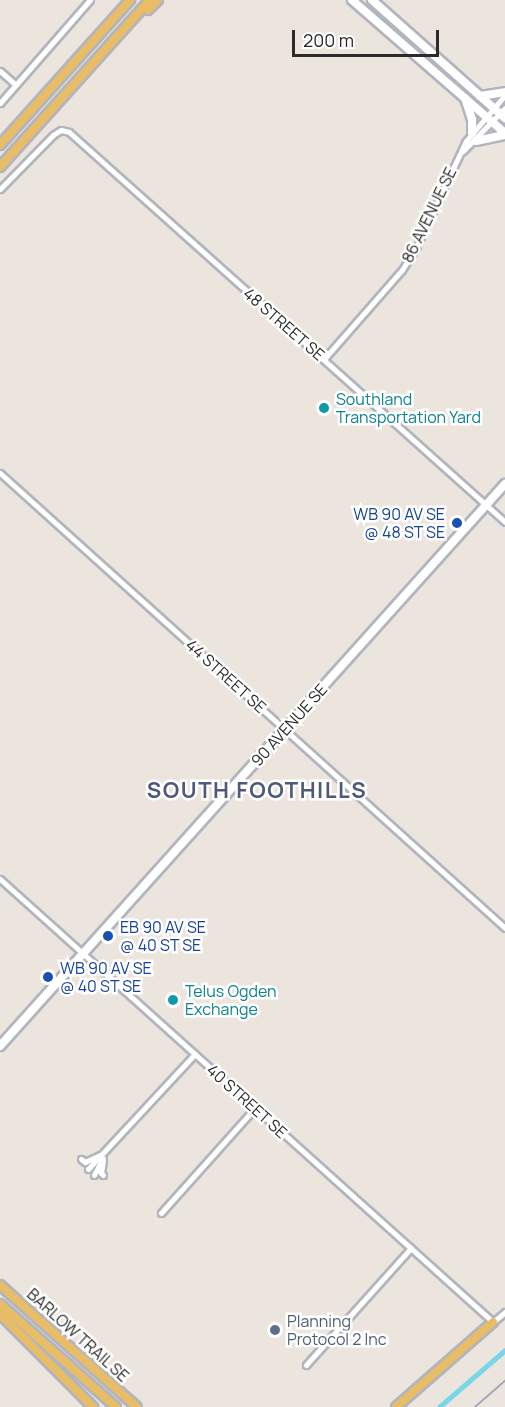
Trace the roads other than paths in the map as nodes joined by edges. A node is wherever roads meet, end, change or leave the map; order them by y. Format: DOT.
graph roads {
  1 [pos="90,0"];
  2 [pos="129,0"];
  3 [pos="148,0"];
  4 [pos="158,0"];
  5 [pos="352,0"];
  6 [pos="372,0"];
  7 [pos="108,47"];
  8 [pos="0,71"];
  9 [pos="16,86"];
  10 [pos="505,94"];
  11 [pos="465,96"];
  12 [pos="480,96"];
  13 [pos="0,103"];
  14 [pos="501,112"];
  15 [pos="490,119"];
  16 [pos="472,133"];
  17 [pos="505,134"];
  18 [pos="476,141"];
  19 [pos="0,145"];
  20 [pos="462,152"];
  21 [pos="0,167"];
  22 [pos="0,189"];
  23 [pos="324,359"];
  24 [pos="0,473"];
  25 [pos="505,484"];
  26 [pos="486,505"];
  27 [pos="505,522"];
  28 [pos="285,729"];
  29 [pos="0,879"];
  30 [pos="505,928"];
  31 [pos="83,954"];
  32 [pos="0,1046"];
  33 [pos="195,1054"];
  34 [pos="255,1108"];
  35 [pos="105,1154"];
  36 [pos="81,1158"];
  37 [pos="88,1169"];
  38 [pos="94,1175"];
  39 [pos="103,1175"];
  40 [pos="161,1213"];
  41 [pos="411,1248"];
  42 [pos="0,1285"];
  43 [pos="0,1304"];
  44 [pos="505,1312"];
  45 [pos="0,1314"];
  46 [pos="494,1322"];
  47 [pos="306,1365"];
  48 [pos="93,1407"];
  49 [pos="116,1407"];
  50 [pos="136,1407"];
  51 [pos="396,1407"];
  1 -- 9 [label="street"];
  2 -- 19 [label="main road"];
  3 -- 7 [label="main road"];
  4 -- 7 [label="main road"];
  5 -- 11 [label="street"];
  6 -- 12 [label="street"];
  7 -- 21 [label="main road"];
  8 -- 9 [label="street"];
  9 -- 13 [label="street"];
  10 -- 12 [label="street"];
  10 -- 14 [label="street, 86 AVENUE SE"];
  11 -- 15 [label="street"];
  11 -- 16 [label="street"];
  12 -- 14 [label="street"];
  14 -- 15 [label="street, 86 AVENUE SE"];
  15 -- 16 [label="street, 86 AVENUE SE"];
  15 -- 17 [label="street"];
  15 -- 18 [label="street, 86 AVENUE SE"];
  16 -- 20 [label="street, 86 AVENUE SE"];
  17 -- 18 [label="street"];
  18 -- 20 [label="street, 86 AVENUE SE"];
  20 -- 23 [label="street, 86 AVENUE SE"];
  22 -- 23 [label="street, 48 STREET SE"];
  23 -- 26 [label="street, 48 STREET SE"];
  24 -- 28 [label="street, 44 STREET SE"];
  25 -- 26 [label="street, 90 AVENUE SE"];
  26 -- 27 [label="street, 48 STREET SE"];
  26 -- 28 [label="street, 90 AVENUE SE"];
  28 -- 30 [label="street, 44 STREET SE"];
  28 -- 31 [label="street, 90 AVENUE SE"];
  29 -- 31 [label="street, 40 STREET SE"];
  31 -- 32 [label="street, 90 AVENUE SE"];
  31 -- 33 [label="street, 40 STREET SE"];
  33 -- 34 [label="street, 40 STREET SE"];
  33 -- 35 [label="street"];
  34 -- 40 [label="street"];
  34 -- 41 [label="street, 40 STREET SE"];
  35 -- 36 [label="street"];
  35 -- 37 [label="street"];
  35 -- 38 [label="street"];
  35 -- 39 [label="street"];
  41 -- 46 [label="street, 40 STREET SE"];
  41 -- 47 [label="street"];
  42 -- 50 [label="main road, BARLOW TRAIL SE"];
  43 -- 49 [label="main road, BARLOW TRAIL SE"];
  44 -- 46 [label="street"];
  45 -- 48 [label="main road"];
  46 -- 51 [label="main road"];
}
